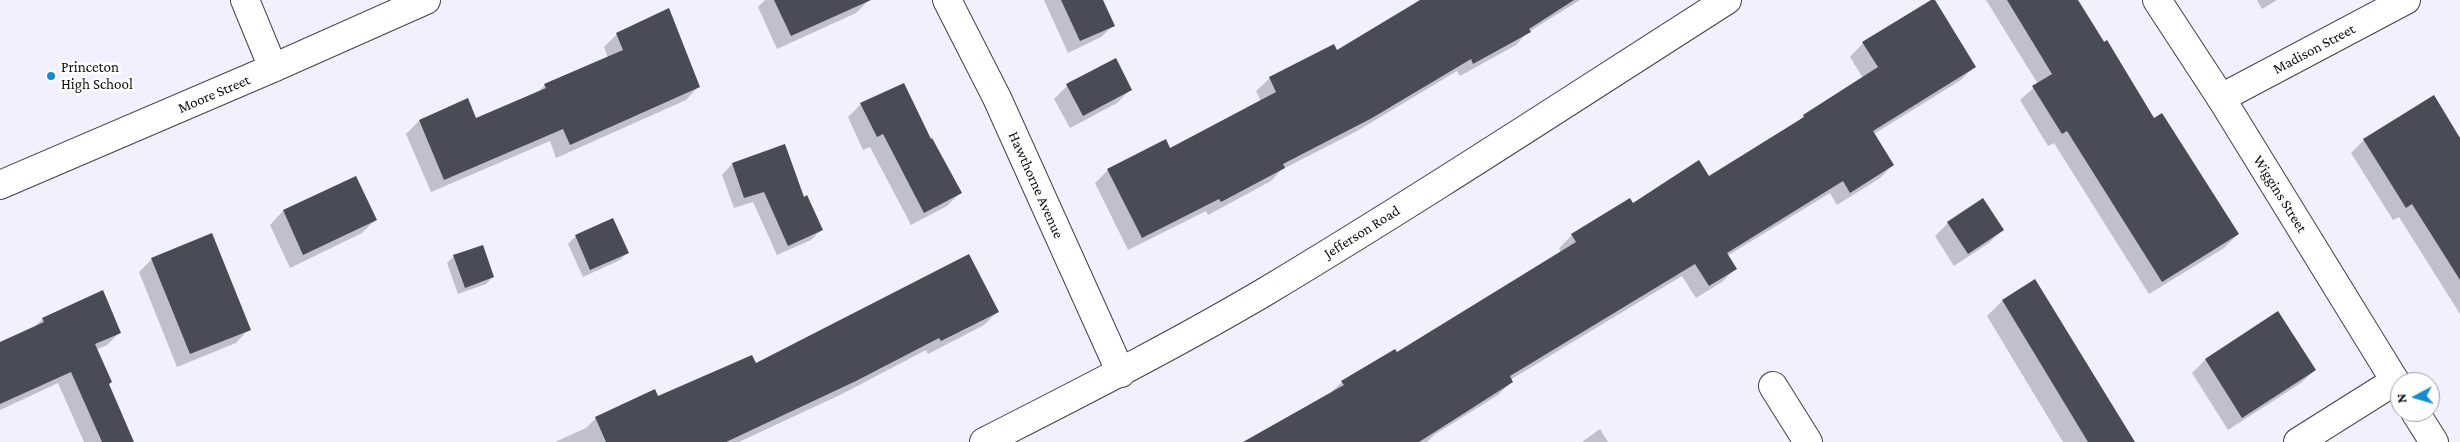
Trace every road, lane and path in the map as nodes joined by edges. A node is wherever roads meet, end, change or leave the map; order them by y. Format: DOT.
graph roads {
  1 [pos="244,0"];
  2 [pos="426,0"];
  3 [pos="948,0"];
  4 [pos="1727,0"];
  5 [pos="2157,0"];
  6 [pos="2406,0"];
  7 [pos="273,68"];
  8 [pos="2221,98"];
  9 [pos="0,185"];
  10 [pos="1121,373"];
  11 [pos="2390,374"];
  12 [pos="1773,386"];
  13 [pos="2390,389"];
  14 [pos="2421,422"];
  15 [pos="984,442"];
  16 [pos="1808,442"];
  17 [pos="2298,442"];
  18 [pos="2434,442"];
  1 -- 7 [label="street"];
  2 -- 7 [label="street, Moore Street"];
  3 -- 10 [label="street, Hawthorne Avenue"];
  4 -- 10 [label="street, Jefferson Road"];
  5 -- 8 [label="street, Wiggins Street"];
  6 -- 8 [label="street, Madison Street"];
  7 -- 9 [label="street, Moore Street"];
  8 -- 11 [label="street, Wiggins Street"];
  10 -- 15 [label="street, Jefferson Road"];
  12 -- 16 [label="street"];
  13 -- 17 [label="street"];
  14 -- 18 [label="street"];
}
